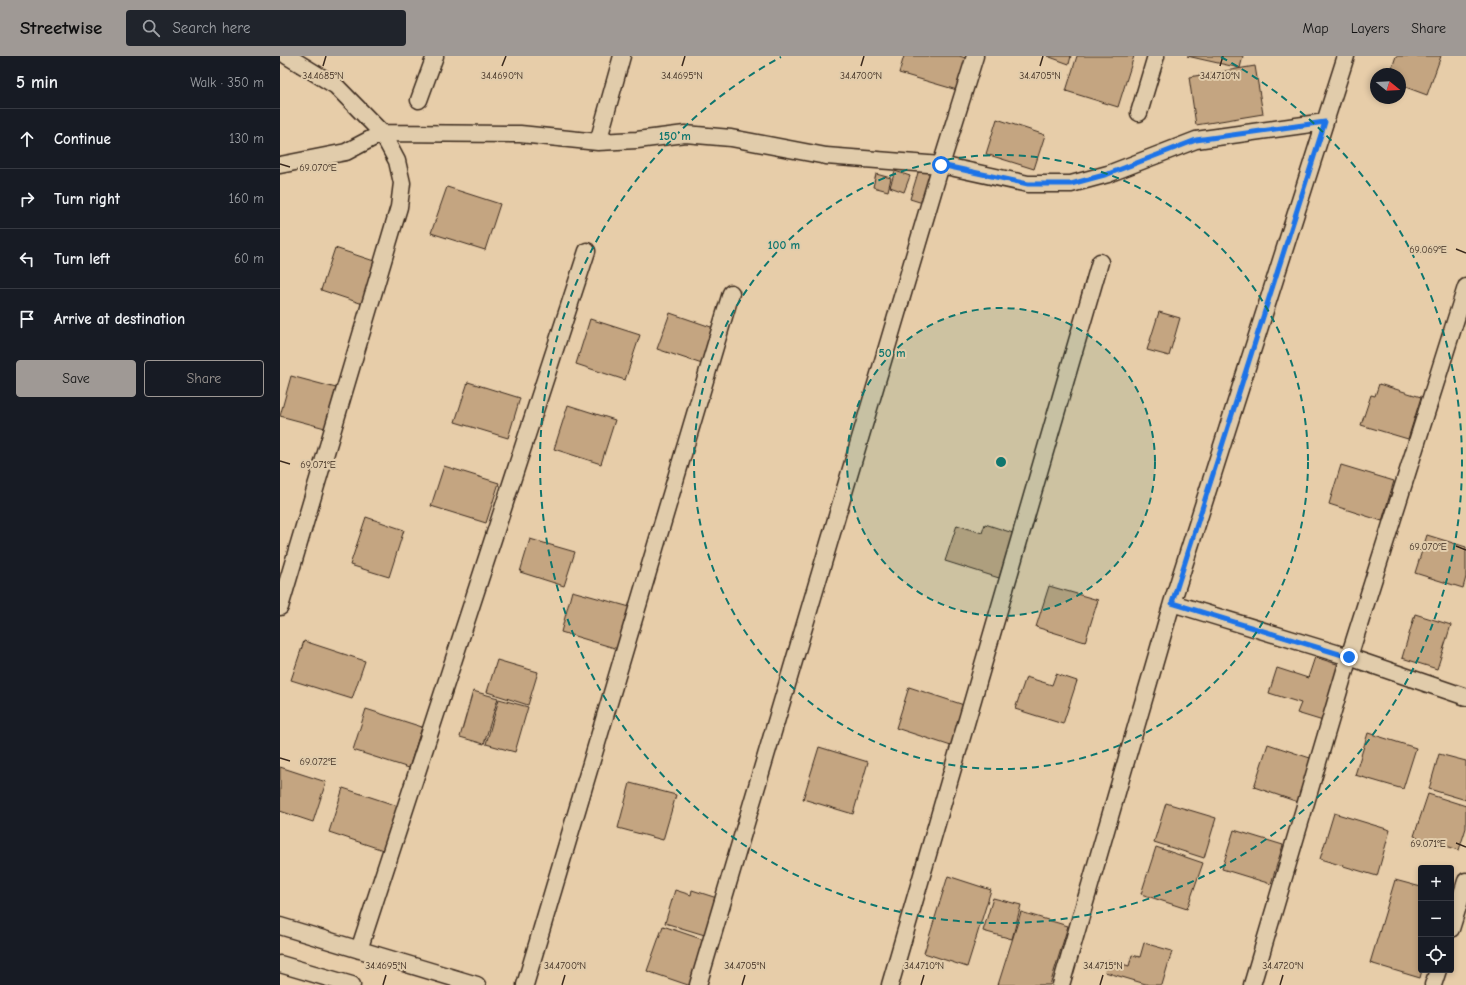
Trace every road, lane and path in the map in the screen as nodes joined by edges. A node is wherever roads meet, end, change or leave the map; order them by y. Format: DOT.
graph roads {
  1 [pos="287,56"];
  2 [pos="435,56"];
  3 [pos="622,56"];
  4 [pos="975,56"];
  5 [pos="1156,56"];
  6 [pos="1346,56"];
  7 [pos="419,100"];
  8 [pos="1139,113"];
  9 [pos="1325,122"];
  10 [pos="382,133"];
  11 [pos="598,142"];
  12 [pos="280,165"];
  13 [pos="941,165"];
  14 [pos="587,251"];
  15 [pos="1100,262"];
  16 [pos="1466,287"];
  17 [pos="731,293"];
  18 [pos="1172,603"];
  19 [pos="280,607"];
  20 [pos="1349,657"];
  21 [pos="1466,697"];
  22 [pos="1466,881"];
  23 [pos="1454,919"];
  24 [pos="280,926"];
  25 [pos="359,950"];
  26 [pos="280,964"];
  27 [pos="1437,973"];
  28 [pos="352,985"];
  29 [pos="477,985"];
  30 [pos="525,985"];
  31 [pos="698,985"];
  32 [pos="890,985"];
  33 [pos="1060,985"];
  34 [pos="1252,985"];
  35 [pos="1433,985"];
  1 -- 10 [label="street"];
  2 -- 7 [label="street"];
  3 -- 11 [label="street"];
  4 -- 13 [label="street"];
  5 -- 8 [label="street"];
  6 -- 9 [label="street"];
  9 -- 13 [label="street"];
  9 -- 18 [label="street"];
  10 -- 11 [label="street"];
  10 -- 12 [label="street"];
  10 -- 19 [label="street"];
  11 -- 13 [label="street"];
  13 -- 31 [label="street"];
  14 -- 25 [label="street"];
  15 -- 32 [label="street"];
  16 -- 20 [label="street"];
  17 -- 30 [label="street"];
  18 -- 20 [label="street"];
  18 -- 33 [label="street"];
  20 -- 21 [label="street"];
  20 -- 34 [label="street"];
  22 -- 23 [label="street"];
  24 -- 25 [label="street"];
  25 -- 29 [label="street"];
  26 -- 28 [label="street"];
  27 -- 35 [label="street"];
}
